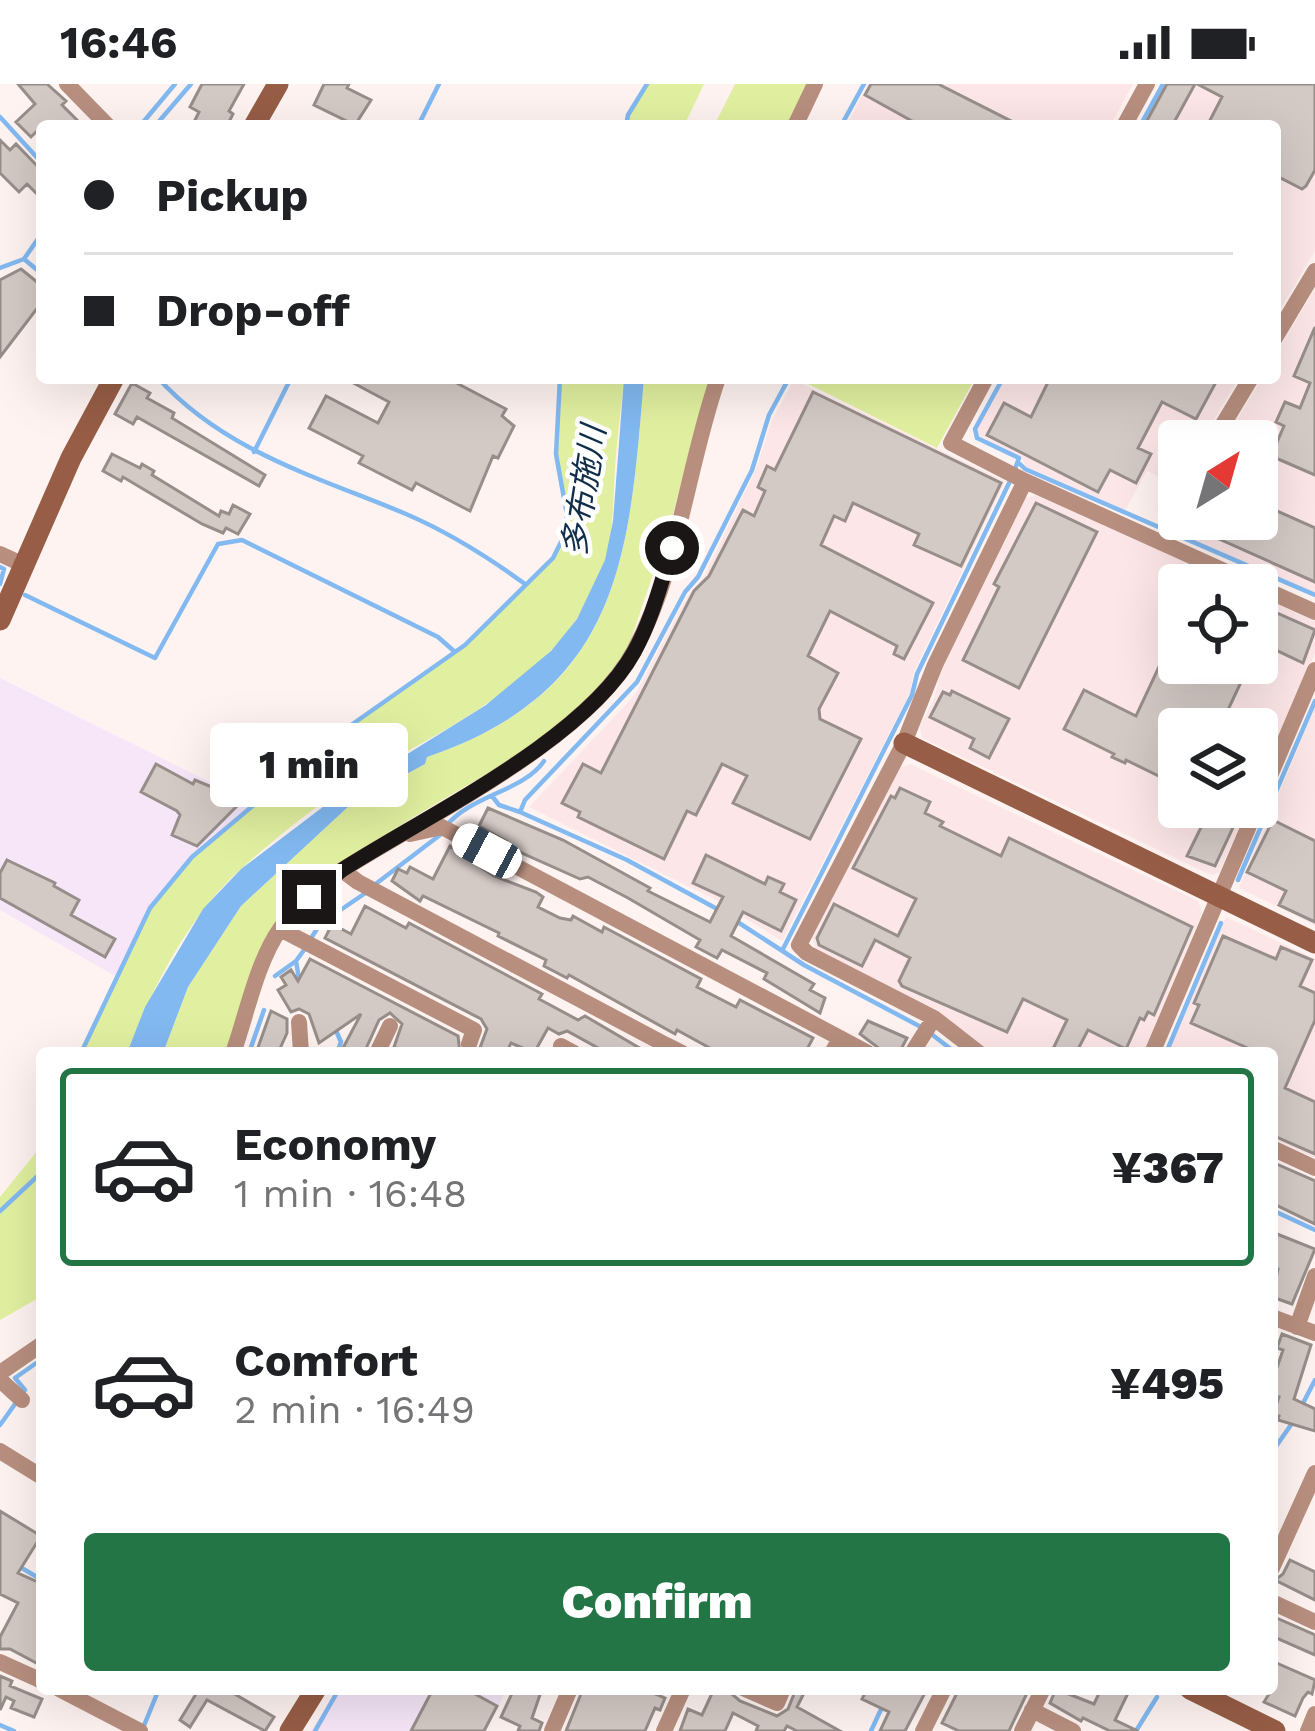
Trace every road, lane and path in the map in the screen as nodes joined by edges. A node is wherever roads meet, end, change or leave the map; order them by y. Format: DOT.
graph roads {
  1 [pos="68,84"];
  2 [pos="278,84"];
  3 [pos="815,84"];
  4 [pos="1147,84"];
  5 [pos="102,120"];
  6 [pos="257,120"];
  7 [pos="798,120"];
  8 [pos="1127,120"];
  9 [pos="1315,272"];
  10 [pos="1281,328"];
  11 [pos="111,384"];
  12 [pos="716,384"];
  13 [pos="983,384"];
  14 [pos="1247,384"];
  15 [pos="1226,420"];
  16 [pos="1017,475"];
  17 [pos="0,554"];
  18 [pos="24,565"];
  19 [pos="1315,612"];
  20 [pos="0,620"];
  21 [pos="1315,670"];
  22 [pos="904,743"];
  23 [pos="1278,757"];
  24 [pos="1248,828"];
  25 [pos="397,835"];
  26 [pos="342,870"];
  27 [pos="1219,896"];
  28 [pos="280,929"];
  29 [pos="1315,943"];
  30 [pos="299,1022"];
  31 [pos="390,1026"];
  32 [pos="924,1034"];
  33 [pos="469,1044"];
  34 [pos="836,1046"];
  35 [pos="235,1047"];
  36 [pos="301,1047"];
  37 [pos="380,1047"];
  38 [pos="665,1047"];
  39 [pos="962,1047"];
  40 [pos="1155,1047"];
  41 [pos="1278,1151"];
  42 [pos="1315,1168"];
  43 [pos="1315,1276"];
  44 [pos="1306,1330"];
  45 [pos="36,1349"];
  46 [pos="0,1376"];
  47 [pos="19,1397"];
  48 [pos="0,1451"];
  49 [pos="36,1473"];
  50 [pos="1315,1473"];
  51 [pos="1278,1555"];
  52 [pos="1278,1605"];
  53 [pos="1315,1622"];
  54 [pos="0,1662"];
  55 [pos="36,1677"];
  56 [pos="74,1695"];
  57 [pos="312,1695"];
  58 [pos="567,1695"];
  59 [pos="679,1695"];
  60 [pos="941,1695"];
  61 [pos="1040,1695"];
  62 [pos="1202,1695"];
  63 [pos="1032,1710"];
  64 [pos="1315,1714"];
  65 [pos="139,1730"];
  66 [pos="290,1731"];
  67 [pos="552,1731"];
  68 [pos="664,1731"];
  69 [pos="923,1731"];
  70 [pos="1022,1731"];
  71 [pos="1073,1731"];
  72 [pos="1275,1731"];
  73 [pos="1308,1731"];
  1 -- 5 [label="street"];
  2 -- 6 [label="street"];
  3 -- 7 [label="street"];
  4 -- 8 [label="street"];
  9 -- 10 [label="street"];
  11 -- 18 [label="street"];
  12 -- 25 [label="street"];
  13 -- 16 [label="street"];
  14 -- 15 [label="street"];
  16 -- 19 [label="street"];
  16 -- 22 [label="street"];
  17 -- 18 [label="street"];
  18 -- 20 [label="street"];
  21 -- 23 [label="street"];
  22 -- 27 [label="street"];
  22 -- 32 [label="street"];
  24 -- 27 [label="street"];
  25 -- 26 [label="street"];
  25 -- 34 [label="street"];
  26 -- 28 [label="street"];
  26 -- 38 [label="street"];
  27 -- 29 [label="street"];
  27 -- 40 [label="street"];
  28 -- 33 [label="street"];
  28 -- 35 [label="street"];
  30 -- 36 [label="street"];
  31 -- 37 [label="street"];
  32 -- 39 [label="street"];
  41 -- 42 [label="street"];
  43 -- 44 [label="street"];
  45 -- 46 [label="street"];
  46 -- 47 [label="street"];
  48 -- 49 [label="street"];
  50 -- 51 [label="street"];
  52 -- 53 [label="street"];
  54 -- 55 [label="street"];
  56 -- 65 [label="street"];
  57 -- 66 [label="street"];
  58 -- 67 [label="street"];
  59 -- 68 [label="street"];
  60 -- 69 [label="street"];
  61 -- 63 [label="street"];
  62 -- 72 [label="street"];
  63 -- 70 [label="street"];
  63 -- 71 [label="street"];
  64 -- 73 [label="street"];
}
